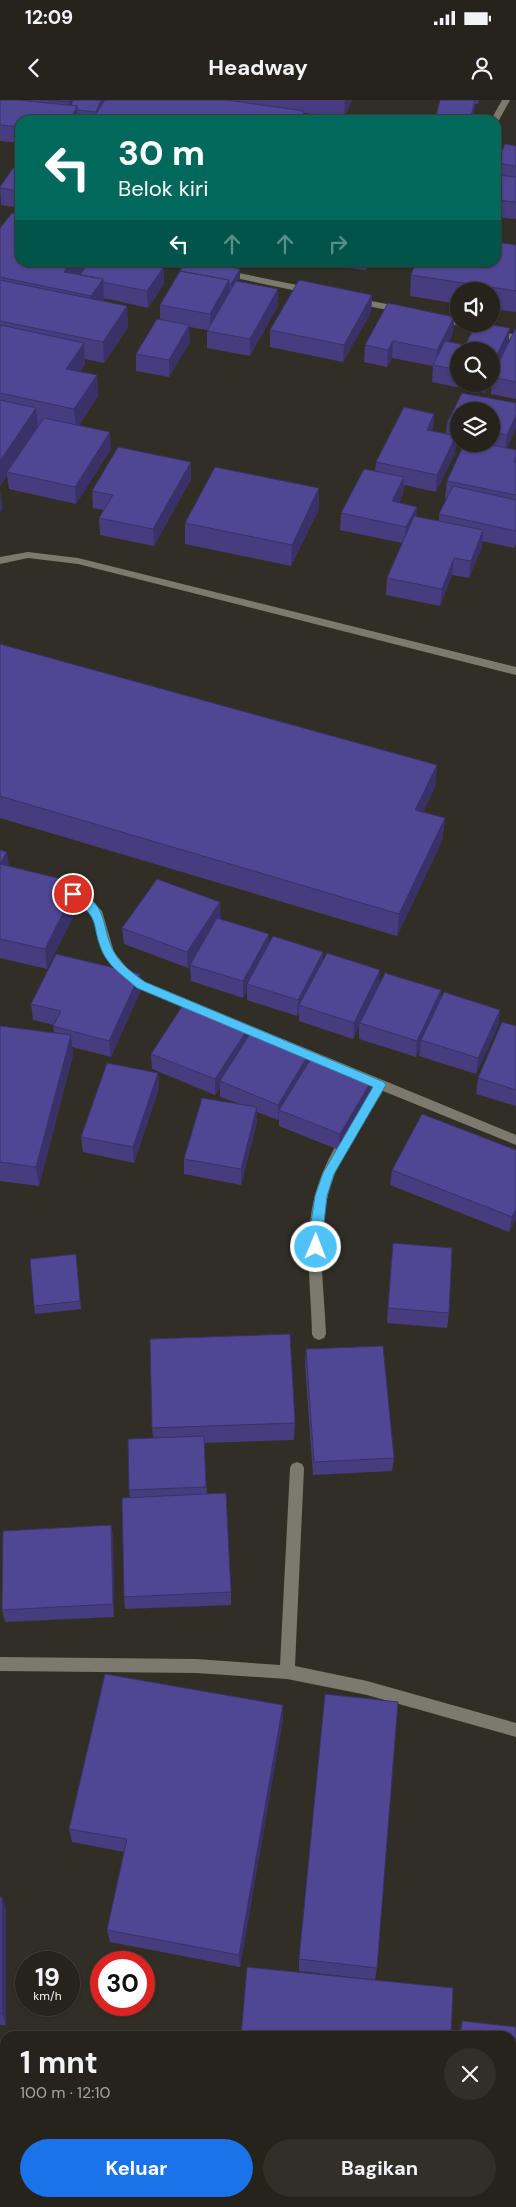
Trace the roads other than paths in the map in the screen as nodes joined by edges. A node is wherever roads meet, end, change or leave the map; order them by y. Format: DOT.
graph roads {
  1 [pos="506,100"];
  2 [pos="498,115"];
  3 [pos="195,267"];
  4 [pos="322,294"];
  5 [pos="351,300"];
  6 [pos="408,312"];
  7 [pos="426,316"];
  8 [pos="450,320"];
  9 [pos="493,332"];
  10 [pos="516,338"];
  11 [pos="0,561"];
  12 [pos="516,671"];
  13 [pos="55,887"];
  14 [pos="380,1085"];
  15 [pos="516,1140"];
  16 [pos="319,1334"];
  17 [pos="297,1468"];
  18 [pos="0,1664"];
  19 [pos="287,1672"];
  20 [pos="516,1730"];
  1 -- 2 [label="street"];
  3 -- 4 [label="street"];
  5 -- 6 [label="street"];
  7 -- 8 [label="street"];
  9 -- 10 [label="street"];
  11 -- 12 [label="street"];
  13 -- 14 [label="street"];
  14 -- 15 [label="street"];
  14 -- 16 [label="street"];
  17 -- 19 [label="street"];
  18 -- 19 [label="street"];
  19 -- 20 [label="street"];
}
